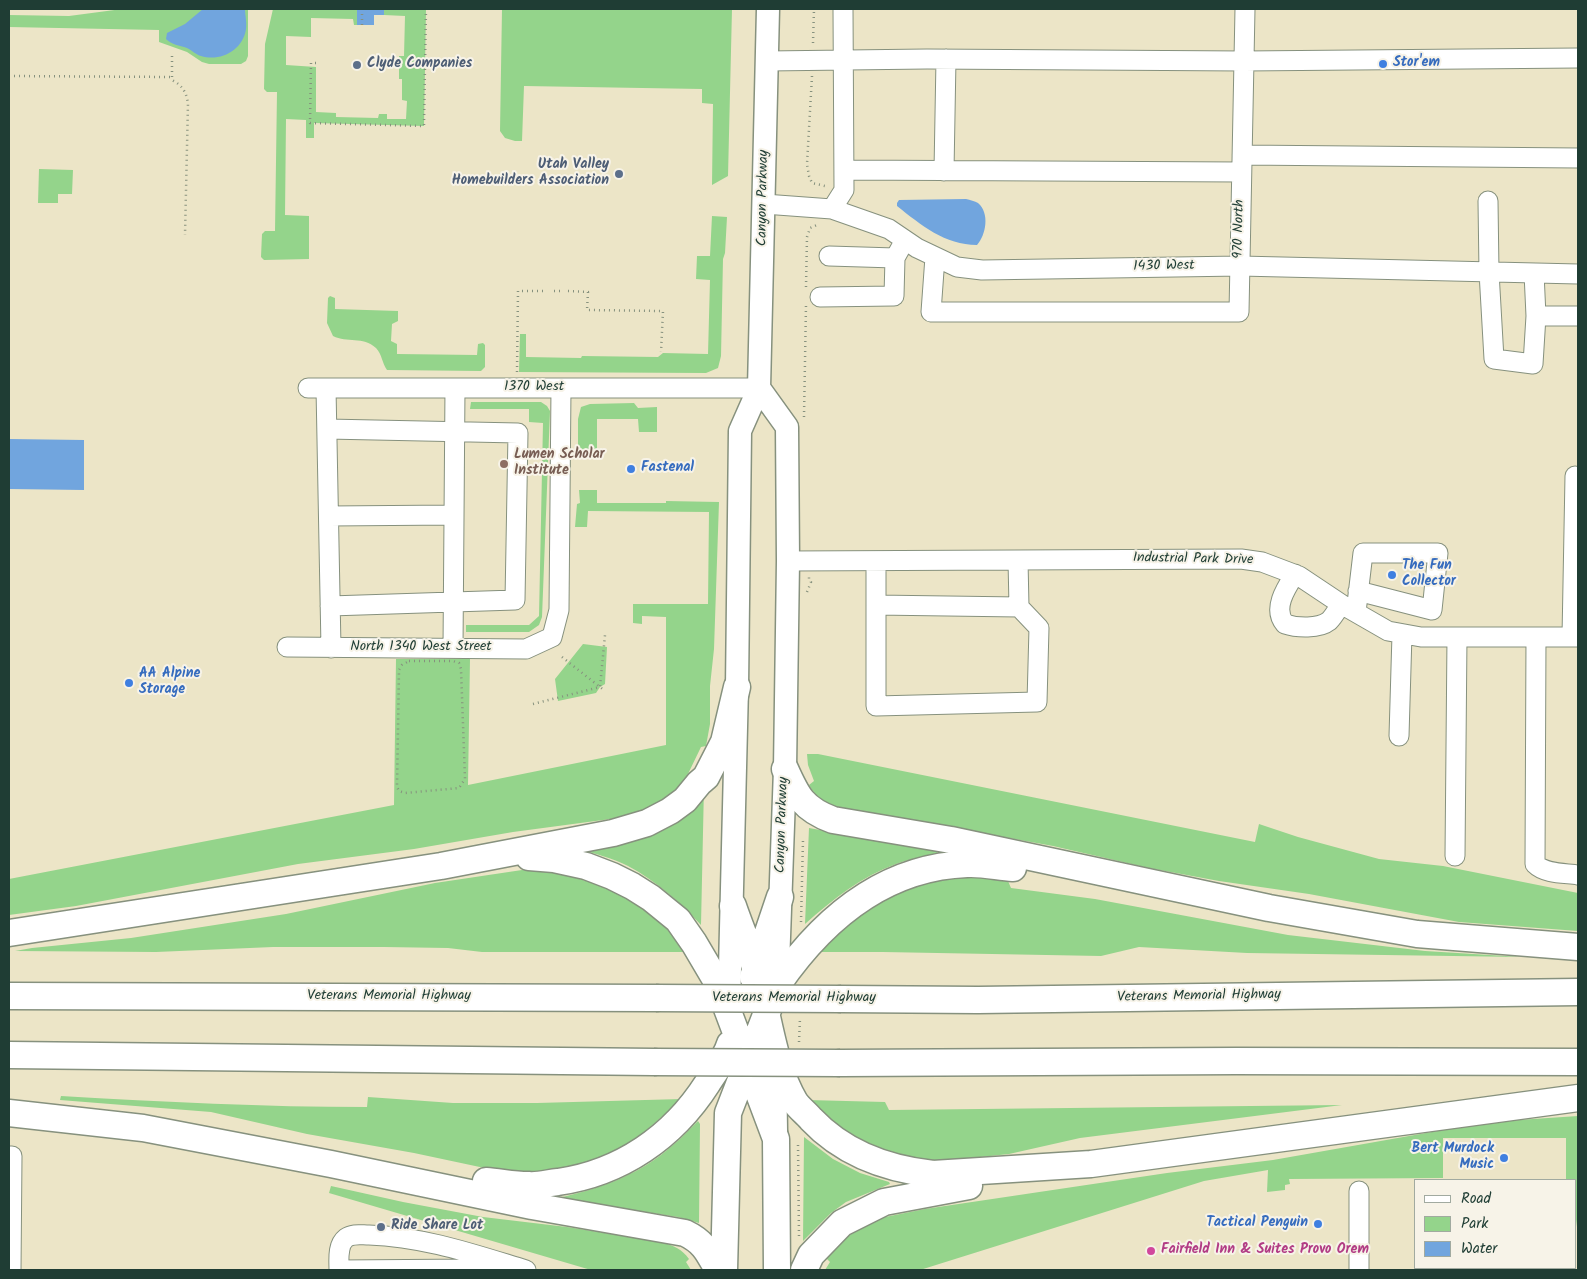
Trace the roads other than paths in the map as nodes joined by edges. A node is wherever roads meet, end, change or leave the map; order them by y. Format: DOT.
graph roads {
  1 [pos="768,9"];
  2 [pos="843,9"];
  3 [pos="1245,9"];
  4 [pos="1578,58"];
  5 [pos="946,59"];
  6 [pos="843,60"];
  7 [pos="767,61"];
  8 [pos="1244,61"];
  9 [pos="1578,158"];
  10 [pos="1242,163"];
  11 [pos="844,170"];
  12 [pos="944,171"];
  13 [pos="1488,201"];
  14 [pos="764,204"];
  15 [pos="829,216"];
  16 [pos="905,240"];
  17 [pos="829,256"];
  18 [pos="894,258"];
  19 [pos="935,258"];
  20 [pos="1240,266"];
  21 [pos="1489,272"];
  22 [pos="1534,273"];
  23 [pos="1578,274"];
  24 [pos="811,294"];
  25 [pos="1536,316"];
  26 [pos="1578,316"];
  27 [pos="455,388"];
  28 [pos="561,388"];
  29 [pos="759,388"];
  30 [pos="327,429"];
  31 [pos="455,431"];
  32 [pos="1575,476"];
  33 [pos="454,515"];
  34 [pos="328,516"];
  35 [pos="1018,560"];
  36 [pos="788,561"];
  37 [pos="876,561"];
  38 [pos="1295,574"];
  39 [pos="1358,591"];
  40 [pos="453,602"];
  41 [pos="876,605"];
  42 [pos="330,606"];
  43 [pos="1019,607"];
  44 [pos="1348,608"];
  45 [pos="1402,634"];
  46 [pos="1457,637"];
  47 [pos="1536,637"];
  48 [pos="1575,637"];
  49 [pos="287,647"];
  50 [pos="331,648"];
  51 [pos="453,648"];
  52 [pos="737,687"];
  53 [pos="1399,736"];
  54 [pos="785,769"];
  55 [pos="1455,856"];
  56 [pos="441,866"];
  57 [pos="1578,875"];
  58 [pos="1136,881"];
  59 [pos="780,897"];
  60 [pos="733,906"];
  61 [pos="9,933"];
  62 [pos="1578,947"];
  63 [pos="756,970"];
  64 [pos="777,986"];
  65 [pos="1578,992"];
  66 [pos="9,996"];
  67 [pos="766,1013"];
  68 [pos="735,1039"];
  69 [pos="787,1049"];
  70 [pos="9,1055"];
  71 [pos="1578,1062"];
  72 [pos="1578,1098"];
  73 [pos="9,1113"];
  74 [pos="787,1141"];
  75 [pos="9,1156"];
  76 [pos="331,1164"];
  77 [pos="1091,1164"];
  78 [pos="1359,1191"];
  79 [pos="10,1260"];
  80 [pos="499,1262"];
  81 [pos="339,1270"];
  82 [pos="526,1270"];
  83 [pos="718,1270"];
  84 [pos="724,1270"];
  85 [pos="777,1270"];
  86 [pos="804,1270"];
  87 [pos="1359,1270"];
  1 -- 7 [label="main road, Canyon Parkway"];
  2 -- 6 [label="street"];
  3 -- 8 [label="street, 970 North"];
  4 -- 8 [label="street"];
  5 -- 6 [label="street"];
  5 -- 8 [label="street"];
  5 -- 12 [label="street"];
  6 -- 7 [label="street"];
  6 -- 11 [label="street"];
  7 -- 14 [label="main road, Canyon Parkway"];
  8 -- 10 [label="street, 970 North"];
  9 -- 10 [label="street"];
  10 -- 12 [label="street"];
  10 -- 20 [label="street, 970 North"];
  11 -- 12 [label="street"];
  11 -- 15 [label="street"];
  13 -- 21 [label="street"];
  14 -- 15 [label="street, 1430 West"];
  14 -- 29 [label="main road, Canyon Parkway"];
  15 -- 16 [label="street, 1430 West"];
  16 -- 18 [label="street"];
  16 -- 19 [label="street, 1430 West"];
  17 -- 18 [label="street"];
  18 -- 24 [label="street"];
  19 -- 20 [label="street, 1430 West"];
  19 -- 20 [label="street, 970 North"];
  20 -- 21 [label="street, 1430 West"];
  21 -- 22 [label="street, 1430 West"];
  21 -- 25 [label="street"];
  22 -- 23 [label="street, 1430 West"];
  22 -- 25 [label="street"];
  25 -- 26 [label="street"];
  27 -- 28 [label="street, 1370 West"];
  27 -- 30 [label="street, 1370 West"];
  27 -- 31 [label="street"];
  28 -- 29 [label="street, 1370 West"];
  28 -- 51 [label="street, North 1340 West Street"];
  29 -- 36 [label="main road, Canyon Parkway"];
  29 -- 52 [label="main road, Canyon Parkway"];
  30 -- 31 [label="street"];
  30 -- 34 [label="street"];
  31 -- 33 [label="street"];
  31 -- 40 [label="street"];
  32 -- 48 [label="street"];
  33 -- 34 [label="street"];
  33 -- 40 [label="street"];
  34 -- 42 [label="street"];
  35 -- 37 [label="street, Industrial Park Drive"];
  35 -- 38 [label="street, Industrial Park Drive"];
  35 -- 43 [label="street"];
  36 -- 37 [label="street, Industrial Park Drive"];
  36 -- 54 [label="main road, Canyon Parkway"];
  37 -- 41 [label="street"];
  38 -- 44 [label="street, Industrial Park Drive"];
  38 -- 44 [label="street"];
  39 -- 39 [label="street"];
  39 -- 44 [label="street"];
  40 -- 42 [label="street"];
  40 -- 51 [label="street"];
  41 -- 43 [label="street"];
  41 -- 43 [label="street"];
  42 -- 50 [label="street"];
  44 -- 45 [label="street, Industrial Park Drive"];
  45 -- 46 [label="street, Industrial Park Drive"];
  45 -- 53 [label="street"];
  46 -- 47 [label="street, Industrial Park Drive"];
  46 -- 55 [label="street"];
  47 -- 48 [label="street, Industrial Park Drive"];
  47 -- 57 [label="street"];
  49 -- 50 [label="street, North 1340 West Street"];
  50 -- 51 [label="street, North 1340 West Street"];
  52 -- 56 [label="highway"];
  52 -- 60 [label="main road, Canyon Parkway"];
  54 -- 58 [label="highway"];
  54 -- 59 [label="main road, Canyon Parkway"];
  56 -- 61 [label="highway"];
  56 -- 68 [label="highway"];
  58 -- 62 [label="highway"];
  58 -- 64 [label="highway"];
  59 -- 63 [label="highway"];
  59 -- 64 [label="main road, Canyon Parkway"];
  60 -- 63 [label="highway"];
  60 -- 68 [label="main road, Canyon Parkway"];
  63 -- 67 [label="highway"];
  63 -- 68 [label="highway"];
  64 -- 67 [label="highway"];
  64 -- 69 [label="main road, Canyon Parkway"];
  65 -- 66 [label="highway, Veterans Memorial Highway, bridge"];
  67 -- 68 [label="highway"];
  67 -- 69 [label="highway"];
  68 -- 74 [label="highway"];
  68 -- 76 [label="highway"];
  68 -- 84 [label="highway"];
  69 -- 74 [label="main road, Canyon Parkway"];
  69 -- 77 [label="highway"];
  70 -- 71 [label="highway, bridge"];
  72 -- 77 [label="highway"];
  73 -- 76 [label="highway"];
  74 -- 85 [label="highway, Canyon Parkway"];
  75 -- 79 [label="street"];
  76 -- 83 [label="highway"];
  77 -- 86 [label="highway"];
  78 -- 87 [label="street"];
  80 -- 81 [label="street"];
  80 -- 81 [label="street"];
  80 -- 82 [label="street"];
}
